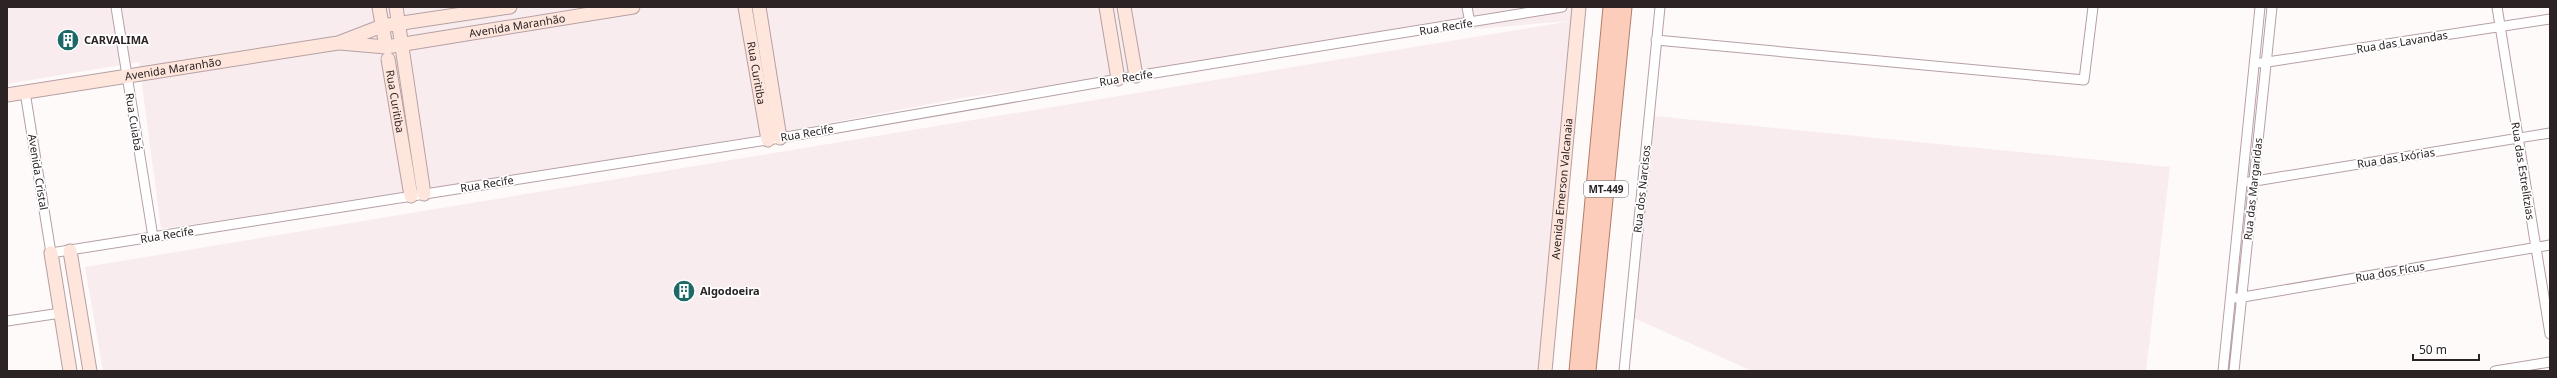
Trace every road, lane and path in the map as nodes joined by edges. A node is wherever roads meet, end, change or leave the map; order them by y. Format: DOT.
graph roads {
  1 [pos="116,7"];
  2 [pos="379,7"];
  3 [pos="396,7"];
  4 [pos="510,7"];
  5 [pos="633,7"];
  6 [pos="745,7"];
  7 [pos="759,7"];
  8 [pos="1106,7"];
  9 [pos="1124,7"];
  10 [pos="1467,7"];
  11 [pos="1562,7"];
  12 [pos="1579,7"];
  13 [pos="1611,7"];
  14 [pos="1624,7"];
  15 [pos="1660,7"];
  16 [pos="2093,7"];
  17 [pos="2260,7"];
  18 [pos="2272,7"];
  19 [pos="2497,7"];
  20 [pos="2550,19"];
  21 [pos="1470,23"];
  22 [pos="398,24"];
  23 [pos="382,26"];
  24 [pos="2500,27"];
  25 [pos="1656,40"];
  26 [pos="338,42"];
  27 [pos="402,45"];
  28 [pos="387,53"];
  29 [pos="2266,63"];
  30 [pos="2254,64"];
  31 [pos="127,76"];
  32 [pos="1136,76"];
  33 [pos="1118,79"];
  34 [pos="25,92"];
  35 [pos="7,95"];
  36 [pos="2550,133"];
  37 [pos="774,139"];
  38 [pos="2518,139"];
  39 [pos="2254,181"];
  40 [pos="2241,183"];
  41 [pos="417,195"];
  42 [pos="153,237"];
  43 [pos="2550,246"];
  44 [pos="2536,248"];
  45 [pos="70,251"];
  46 [pos="51,253"];
  47 [pos="2242,297"];
  48 [pos="2230,299"];
  49 [pos="61,313"];
  50 [pos="7,321"];
  51 [pos="2550,334"];
  52 [pos="2550,362"];
  53 [pos="70,371"];
  54 [pos="90,371"];
  55 [pos="1545,371"];
  56 [pos="1577,371"];
  57 [pos="1588,371"];
  58 [pos="1624,371"];
  59 [pos="2223,371"];
  60 [pos="2234,371"];
  61 [pos="2495,371"];
  1 -- 31 [label="street, Rua Cuiabá"];
  2 -- 23 [label="street, Rua Curitiba"];
  3 -- 22 [label="street"];
  4 -- 22 [label="street, Avenida Maranhão"];
  5 -- 27 [label="street, Avenida Maranhão"];
  6 -- 37 [label="street, Rua Curitiba"];
  7 -- 37 [label="street, Rua Curitiba"];
  8 -- 33 [label="street"];
  9 -- 32 [label="street"];
  10 -- 21 [label="street"];
  11 -- 21 [label="street, Rua Recife"];
  12 -- 55 [label="street, Avenida Emerson Valcanaia"];
  13 -- 56 [label="main road, MT-449"];
  14 -- 57 [label="main road, MT-449"];
  15 -- 25 [label="street, Rua dos Narcisos"];
  16 -- 25 [label="street"];
  17 -- 30 [label="street, Rua das Margaridas"];
  18 -- 29 [label="street, Rua das Margaridas"];
  19 -- 24 [label="street, Rua das Estrelítzias"];
  20 -- 24 [label="street, Rua das Lavandas"];
  21 -- 32 [label="street, Rua Recife"];
  22 -- 23 [label="street, Avenida Maranhão"];
  22 -- 27 [label="street, Rua Curitiba"];
  23 -- 26 [label="street, Avenida Maranhão"];
  23 -- 28 [label="street, Rua Curitiba"];
  24 -- 29 [label="street, Rua das Lavandas"];
  24 -- 38 [label="street, Rua das Estrelítzias"];
  25 -- 58 [label="street, Rua dos Narcisos"];
  26 -- 28 [label="street, Avenida Maranhão"];
  26 -- 31 [label="street, Avenida Maranhão"];
  27 -- 28 [label="street, Avenida Maranhão"];
  27 -- 41 [label="street, Rua Curitiba"];
  28 -- 41 [label="street, Rua Curitiba"];
  29 -- 30 [label="street, Rua das Lavandas"];
  29 -- 39 [label="street, Rua das Margaridas"];
  30 -- 40 [label="street, Rua das Margaridas"];
  31 -- 34 [label="street, Avenida Maranhão"];
  31 -- 42 [label="street, Rua Cuiabá"];
  32 -- 33 [label="street, Rua Recife"];
  33 -- 37 [label="street, Rua Recife"];
  34 -- 35 [label="street, Avenida Maranhão"];
  34 -- 46 [label="street, Avenida Cristal"];
  36 -- 38 [label="street, Rua das Ixórias"];
  37 -- 41 [label="street, Rua Recife"];
  38 -- 39 [label="street, Rua das Ixórias"];
  38 -- 44 [label="street, Rua das Estrelítzias"];
  39 -- 40 [label="street, Rua das Ixórias"];
  39 -- 47 [label="street, Rua das Margaridas"];
  40 -- 48 [label="street, Rua das Margaridas"];
  41 -- 42 [label="street, Rua Recife"];
  42 -- 45 [label="street, Rua Recife"];
  43 -- 44 [label="street, Rua dos Fícus"];
  44 -- 47 [label="street, Rua dos Fícus"];
  44 -- 51 [label="street, Rua das Estrelítzias"];
  45 -- 46 [label="street, Rua Recife"];
  45 -- 54 [label="street"];
  46 -- 49 [label="street"];
  47 -- 48 [label="street, Rua dos Fícus"];
  47 -- 60 [label="street, Rua das Margaridas"];
  48 -- 59 [label="street, Rua das Margaridas"];
  49 -- 50 [label="street"];
  49 -- 53 [label="street"];
  52 -- 61 [label="street"];
}
